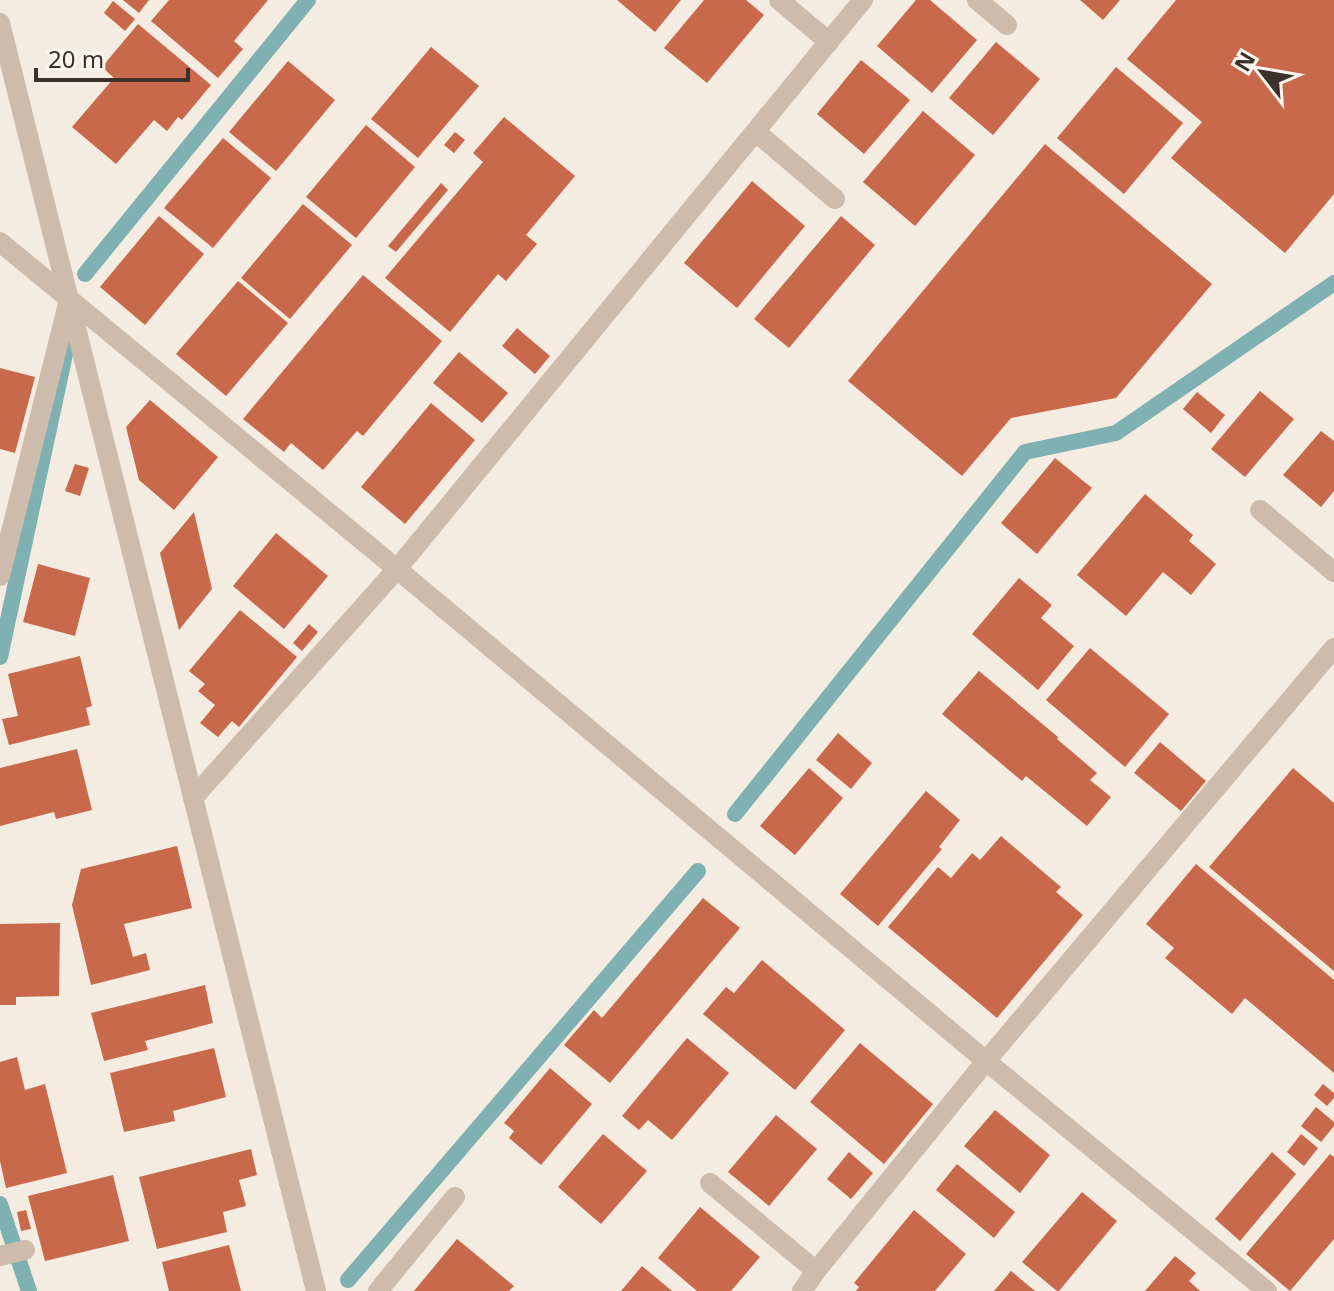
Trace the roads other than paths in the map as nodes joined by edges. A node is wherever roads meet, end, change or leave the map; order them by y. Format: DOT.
graph roads {
  1 [pos="779,0"];
  2 [pos="863,0"];
  3 [pos="977,0"];
  4 [pos="0,23"];
  5 [pos="1007,25"];
  6 [pos="829,42"];
  7 [pos="756,132"];
  8 [pos="835,199"];
  9 [pos="0,242"];
  10 [pos="69,300"];
  11 [pos="1260,510"];
  12 [pos="397,569"];
  13 [pos="1334,572"];
  14 [pos="0,576"];
  15 [pos="1334,648"];
  16 [pos="193,798"];
  17 [pos="986,1061"];
  18 [pos="710,1183"];
  19 [pos="455,1197"];
  20 [pos="25,1250"];
  21 [pos="0,1256"];
  22 [pos="813,1283"];
  23 [pos="316,1291"];
  24 [pos="378,1291"];
  25 [pos="1267,1291"];
  1 -- 6 [label="street"];
  2 -- 6 [label="street"];
  3 -- 5 [label="street"];
  4 -- 10 [label="street"];
  6 -- 7 [label="street"];
  7 -- 8 [label="street"];
  7 -- 12 [label="street"];
  9 -- 10 [label="street"];
  10 -- 12 [label="street"];
  10 -- 14 [label="street"];
  10 -- 16 [label="street"];
  11 -- 13 [label="street"];
  12 -- 16 [label="street"];
  12 -- 17 [label="street"];
  15 -- 17 [label="street"];
  16 -- 23 [label="street"];
  17 -- 22 [label="street"];
  17 -- 25 [label="street"];
  18 -- 22 [label="street"];
  19 -- 24 [label="street"];
  20 -- 21 [label="street"];
}
